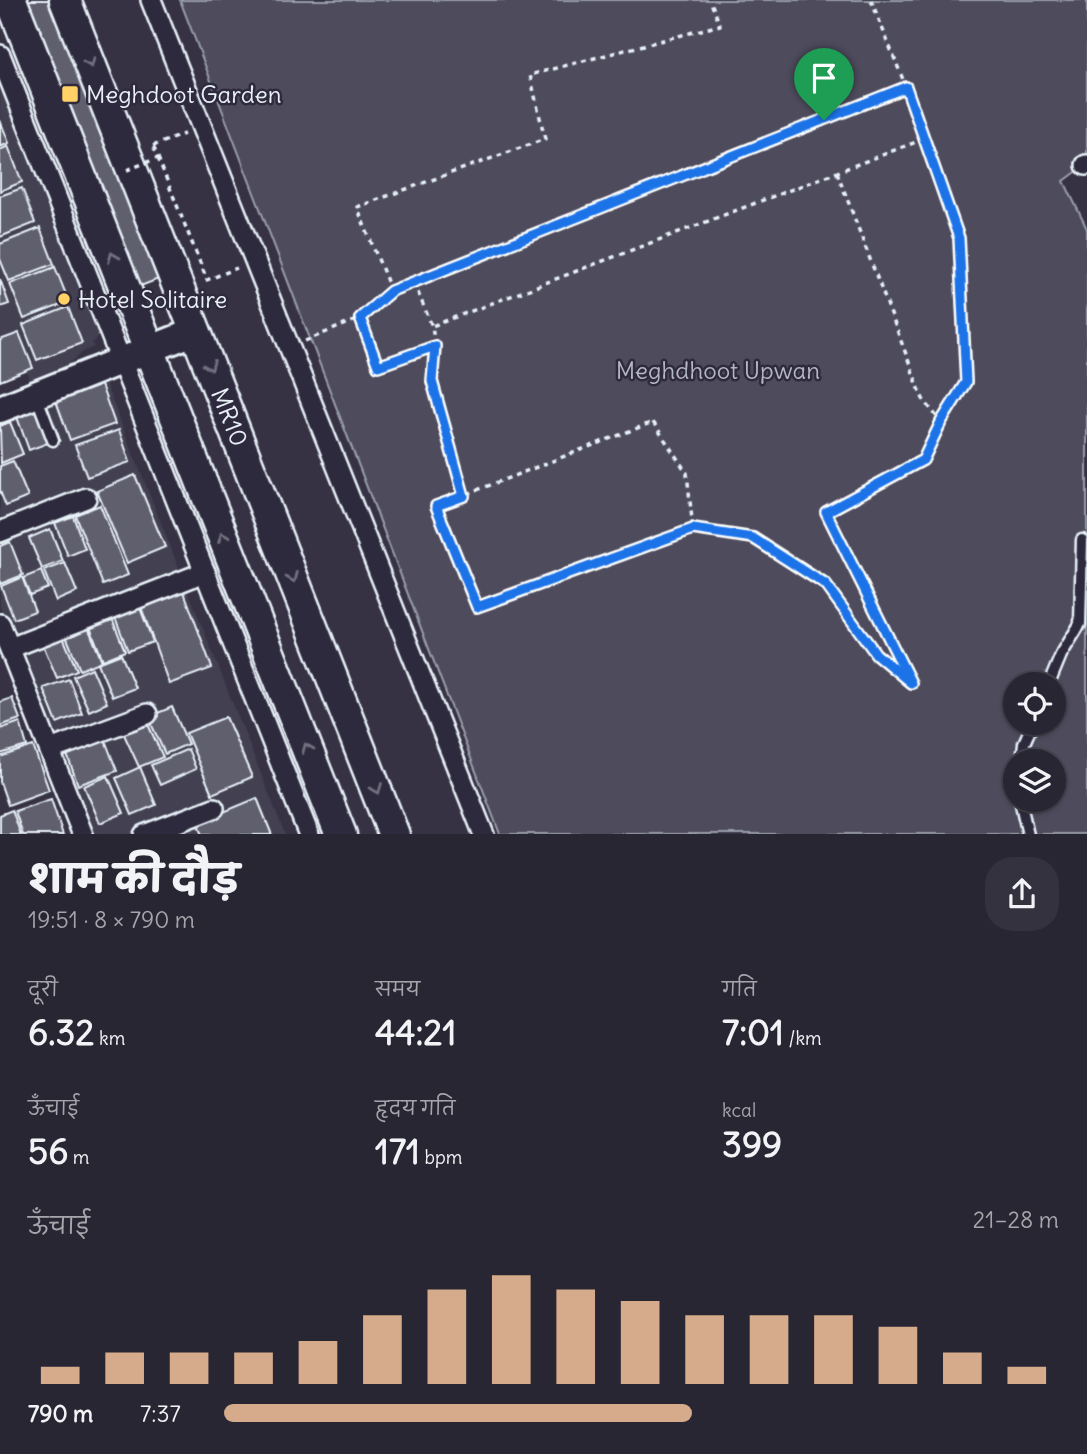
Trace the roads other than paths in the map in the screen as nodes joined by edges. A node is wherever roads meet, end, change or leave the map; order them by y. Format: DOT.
graph roads {
  1 [pos="12,0"];
  2 [pos="65,0"];
  3 [pos="152,0"];
  4 [pos="0,55"];
  5 [pos="196,331"];
  6 [pos="149,349"];
  7 [pos="121,360"];
  8 [pos="35,394"];
  9 [pos="0,409"];
  10 [pos="53,440"];
  11 [pos="86,498"];
  12 [pos="0,533"];
  13 [pos="1082,540"];
  14 [pos="205,572"];
  15 [pos="0,624"];
  16 [pos="9,648"];
  17 [pos="1054,672"];
  18 [pos="147,713"];
  19 [pos="50,750"];
  20 [pos="214,808"];
  21 [pos="1023,812"];
  22 [pos="83,834"];
  23 [pos="147,834"];
  24 [pos="309,834"];
  25 [pos="341,834"];
  26 [pos="394,834"];
  27 [pos="484,834"];
  28 [pos="1028,834"];
  6 -- 1 [label="main road, MR10, one-way"];
  2 -- 5 [label="main road, MR10, one-way"];
  3 -- 27 [label="street"];
  4 -- 7 [label="street"];
  5 -- 6 [label="street"];
  5 -- 26 [label="main road, MR10, one-way"];
  6 -- 7 [label="street"];
  25 -- 6 [label="main road, MR10, one-way"];
  7 -- 8 [label="street"];
  7 -- 14 [label="street"];
  8 -- 9 [label="street"];
  8 -- 10 [label="lane"];
  11 -- 12 [label="street"];
  13 -- 17 [label="lane"];
  14 -- 16 [label="street"];
  14 -- 24 [label="street"];
  15 -- 16 [label="street"];
  16 -- 19 [label="street"];
  18 -- 19 [label="street"];
  19 -- 22 [label="street"];
  20 -- 23 [label="street"];
  21 -- 28 [label="lane"];
}
